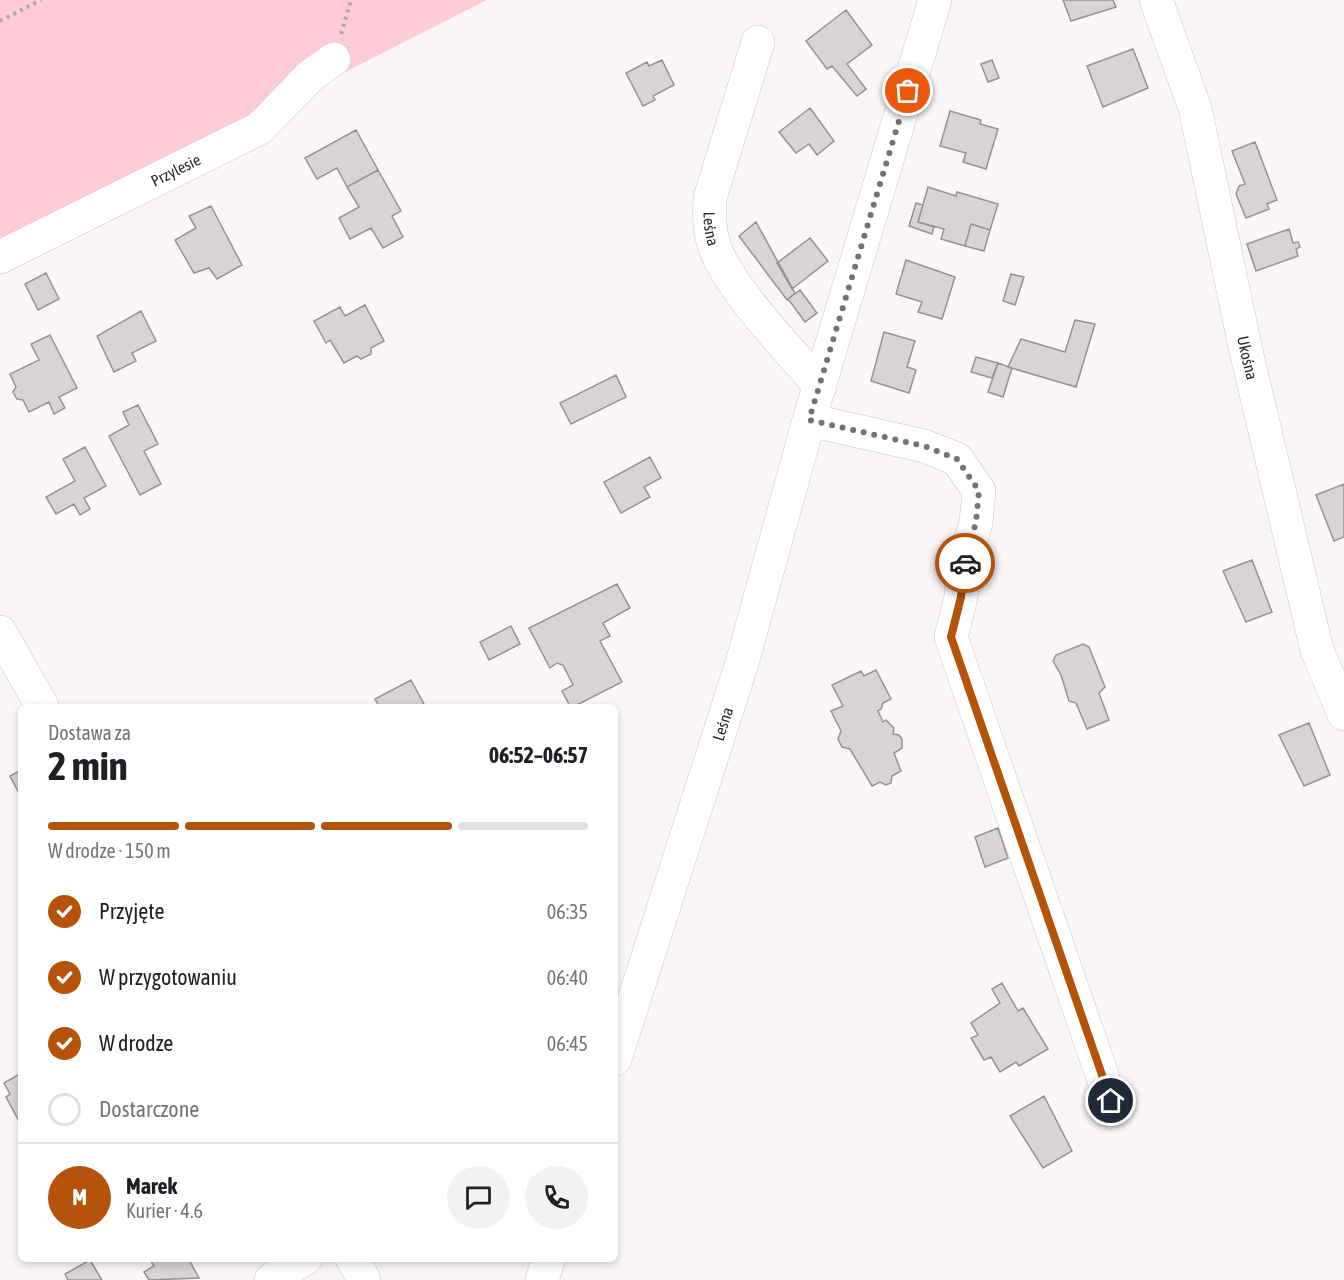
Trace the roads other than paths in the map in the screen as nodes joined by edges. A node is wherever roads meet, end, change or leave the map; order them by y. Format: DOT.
graph roads {
  1 [pos="935,0"];
  2 [pos="1156,0"];
  3 [pos="758,42"];
  4 [pos="334,59"];
  5 [pos="0,256"];
  6 [pos="820,386"];
  7 [pos="809,420"];
  8 [pos="0,632"];
  9 [pos="41,704"];
  10 [pos="1344,714"];
  11 [pos="618,1043"];
  12 [pos="1111,1101"];
  13 [pos="300,1262"];
  14 [pos="354,1262"];
  15 [pos="548,1262"];
  16 [pos="271,1280"];
  17 [pos="364,1280"];
  18 [pos="542,1280"];
  1 -- 6 [label="street, Leśna"];
  2 -- 10 [label="street, Ukośna"];
  3 -- 6 [label="street, Leśna"];
  4 -- 5 [label="street, Przylesie"];
  6 -- 7 [label="street, Leśna"];
  7 -- 11 [label="street, Leśna"];
  7 -- 12 [label="street"];
  8 -- 9 [label="street"];
  13 -- 16 [label="street"];
  14 -- 17 [label="street"];
  15 -- 18 [label="street"];
}
